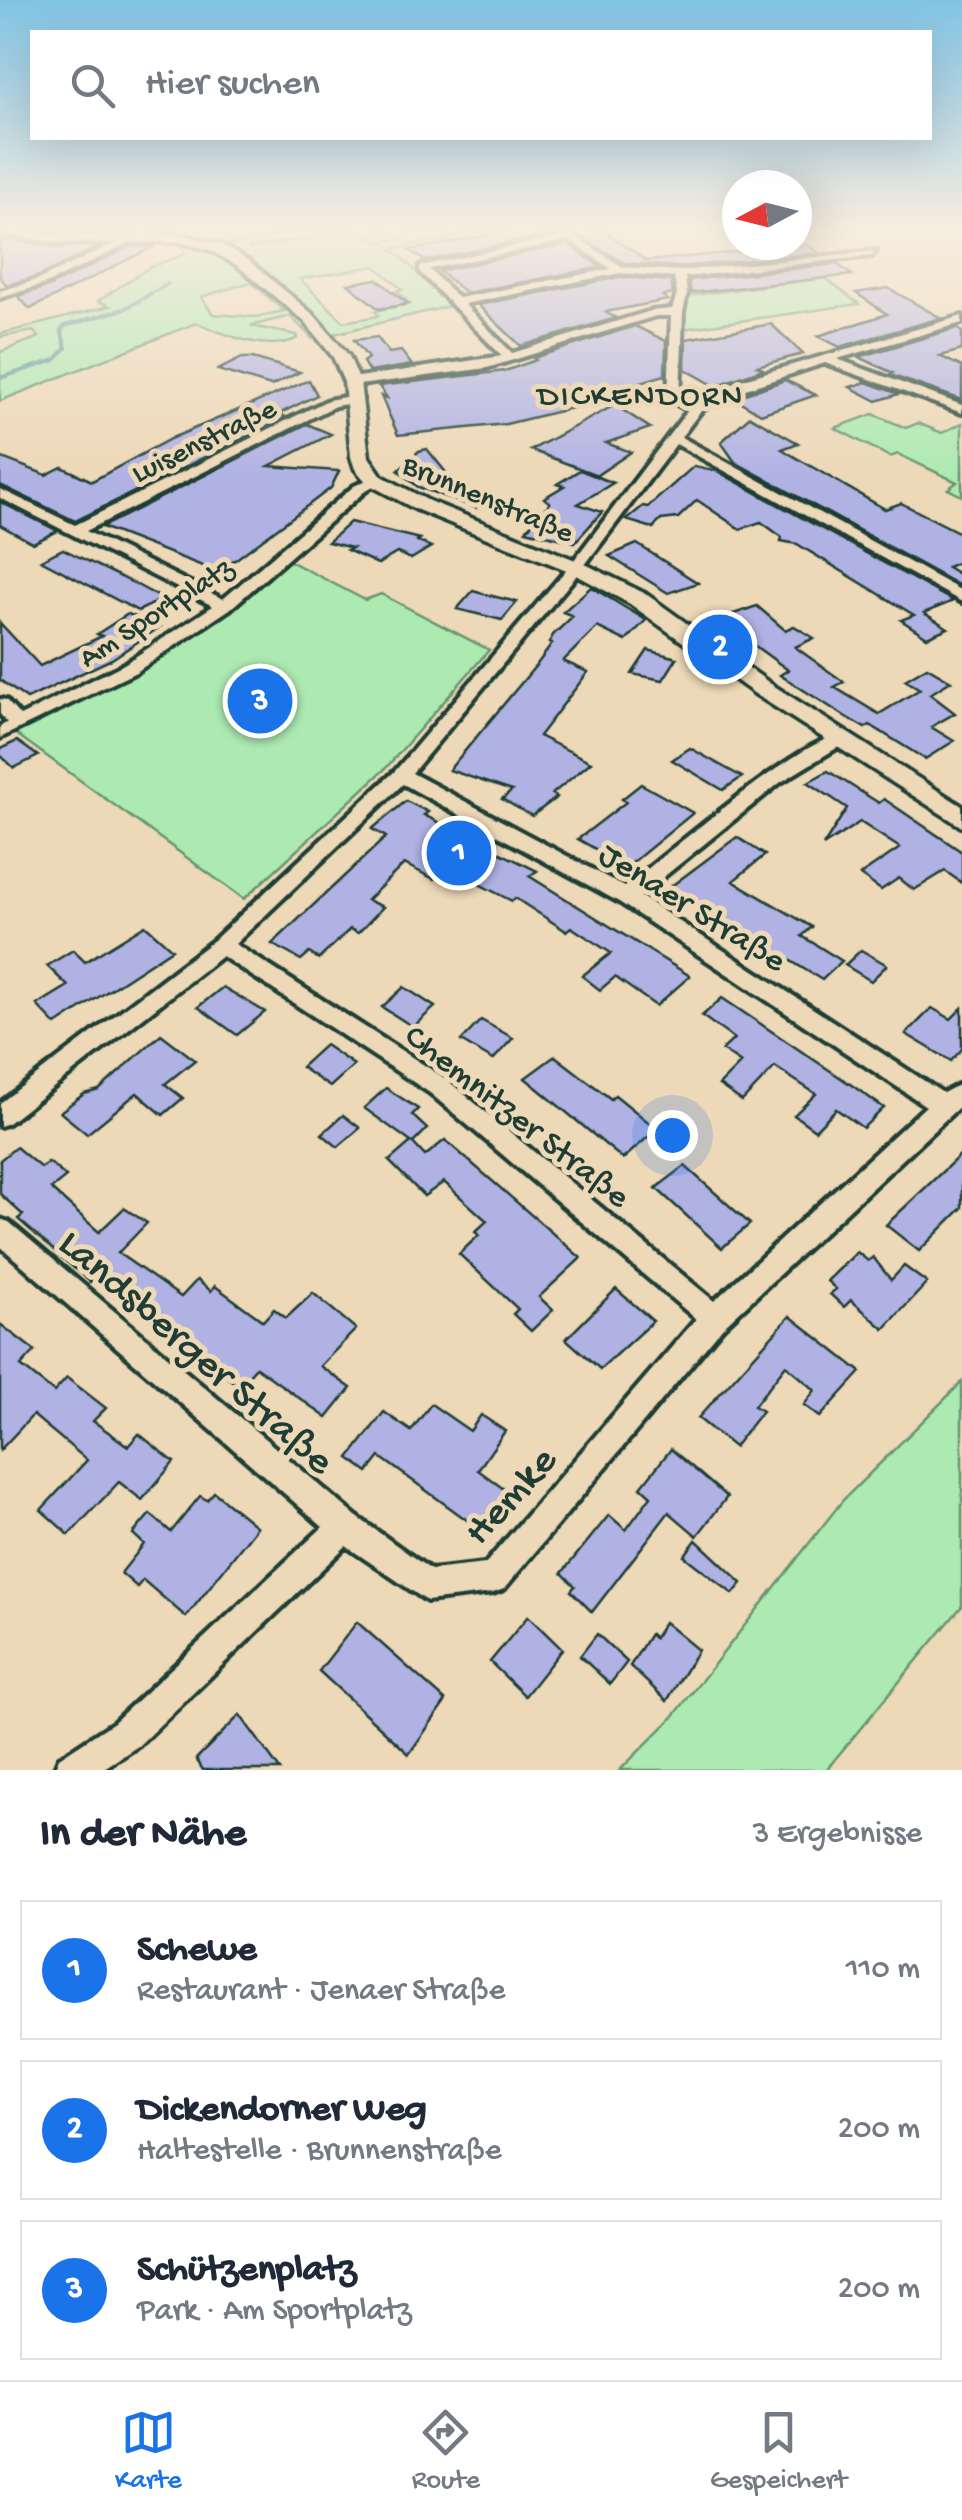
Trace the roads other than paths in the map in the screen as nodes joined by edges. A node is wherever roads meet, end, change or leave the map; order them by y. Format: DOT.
graph roads {
  1 [pos="677,312"];
  2 [pos="303,313"];
  3 [pos="467,313"];
  4 [pos="673,313"];
  5 [pos="962,319"];
  6 [pos="511,358"];
  7 [pos="825,359"];
  8 [pos="354,390"];
  9 [pos="696,408"];
  10 [pos="962,409"];
  11 [pos="672,438"];
  12 [pos="375,480"];
  13 [pos="0,493"];
  14 [pos="74,530"];
  15 [pos="576,567"];
  16 [pos="962,596"];
  17 [pos="224,606"];
  18 [pos="0,704"];
  19 [pos="18,724"];
  20 [pos="0,733"];
  21 [pos="840,739"];
  22 [pos="401,775"];
  23 [pos="962,818"];
  24 [pos="626,898"];
  25 [pos="221,944"];
  26 [pos="952,1098"];
  27 [pos="0,1116"];
  28 [pos="0,1230"];
  29 [pos="714,1318"];
  30 [pos="345,1528"];
  31 [pos="71,1770"];
  1 -- 9 [label="street"];
  2 -- 8 [label="street, Brunnenstraße"];
  3 -- 6 [label="street"];
  4 -- 6 [label="street, Luisenstraße"];
  5 -- 7 [label="street"];
  6 -- 8 [label="street, Luisenstraße"];
  7 -- 9 [label="street"];
  7 -- 10 [label="street"];
  8 -- 12 [label="street, Brunnenstraße"];
  8 -- 14 [label="street, Luisenstraße"];
  9 -- 11 [label="street"];
  11 -- 15 [label="street"];
  11 -- 16 [label="street"];
  12 -- 15 [label="street, Brunnenstraße"];
  12 -- 17 [label="street, Am Sportplatz"];
  13 -- 14 [label="street"];
  14 -- 17 [label="street"];
  15 -- 21 [label="street, Brunnenstraße"];
  15 -- 22 [label="street"];
  17 -- 19 [label="street, Am Sportplatz"];
  18 -- 19 [label="street"];
  19 -- 20 [label="street, Am Sportplatz"];
  21 -- 23 [label="street, Brunnenstraße"];
  21 -- 24 [label="street"];
  22 -- 24 [label="street, Jenaer Straße"];
  22 -- 25 [label="street"];
  24 -- 26 [label="street, Jenaer Straße"];
  25 -- 27 [label="street"];
  25 -- 29 [label="street, Chemnitzer Straße"];
  26 -- 29 [label="street, Hemke"];
  28 -- 30 [label="street, Landsberger Straße"];
  29 -- 30 [label="street, Hemke"];
  30 -- 31 [label="street"];
}
